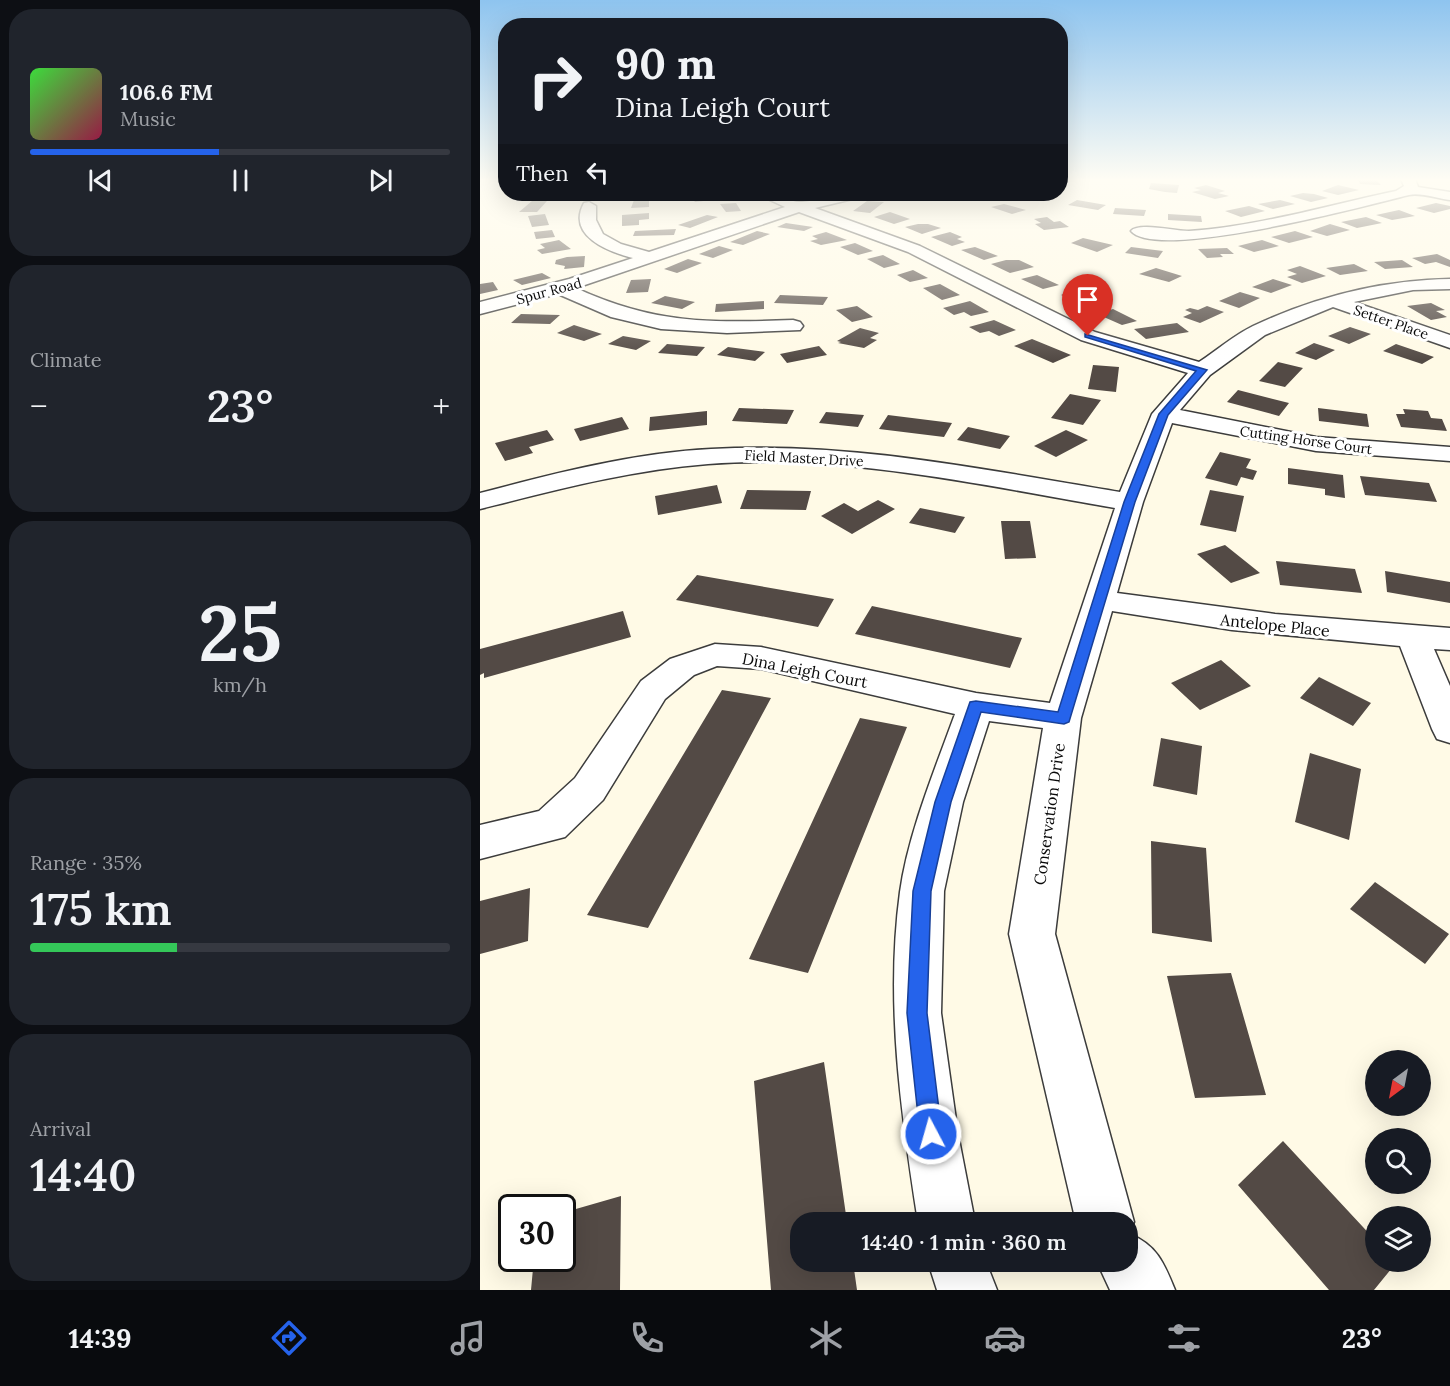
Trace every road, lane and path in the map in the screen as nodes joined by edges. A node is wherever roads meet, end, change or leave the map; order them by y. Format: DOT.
graph roads {
  1 [pos="600,239"];
  2 [pos="698,239"];
  3 [pos="888,239"];
  4 [pos="650,257"];
  5 [pos="1450,284"];
  6 [pos="563,289"];
  7 [pos="1332,301"];
  8 [pos="480,308"];
  9 [pos="793,326"];
  10 [pos="1450,342"];
  11 [pos="1202,370"];
  12 [pos="1164,414"];
  13 [pos="1450,454"];
  14 [pos="480,501"];
  15 [pos="1130,502"];
  16 [pos="1102,600"];
  17 [pos="1413,637"];
  18 [pos="1450,639"];
  19 [pos="976,706"];
  20 [pos="1064,718"];
  21 [pos="1450,729"];
  22 [pos="480,842"];
  23 [pos="945,1212"];
  24 [pos="1102,1212"];
  25 [pos="961,1272"];
  26 [pos="1133,1272"];
  27 [pos="967,1290"];
  28 [pos="1146,1290"];
  1 -- 4 [label="street"];
  2 -- 4 [label="street, Spur Road"];
  3 -- 11 [label="street"];
  4 -- 6 [label="street, Spur Road"];
  5 -- 7 [label="street, Conservation Drive"];
  6 -- 8 [label="street, Spur Road"];
  6 -- 9 [label="street"];
  7 -- 10 [label="street, Setter Place"];
  7 -- 11 [label="street, Conservation Drive"];
  11 -- 12 [label="street, Conservation Drive"];
  12 -- 13 [label="street, Cutting Horse Court"];
  12 -- 15 [label="street, Conservation Drive"];
  14 -- 15 [label="street, Field Master Drive"];
  15 -- 16 [label="street, Conservation Drive"];
  16 -- 17 [label="street, Antelope Place"];
  16 -- 20 [label="street, Conservation Drive"];
  17 -- 18 [label="street, Antelope Place"];
  17 -- 21 [label="street"];
  19 -- 20 [label="street, Dina Leigh Court"];
  19 -- 22 [label="street, Dina Leigh Court"];
  19 -- 23 [label="street"];
  20 -- 24 [label="street, Conservation Drive"];
  25 -- 27 [label="street"];
  26 -- 28 [label="street"];
}
